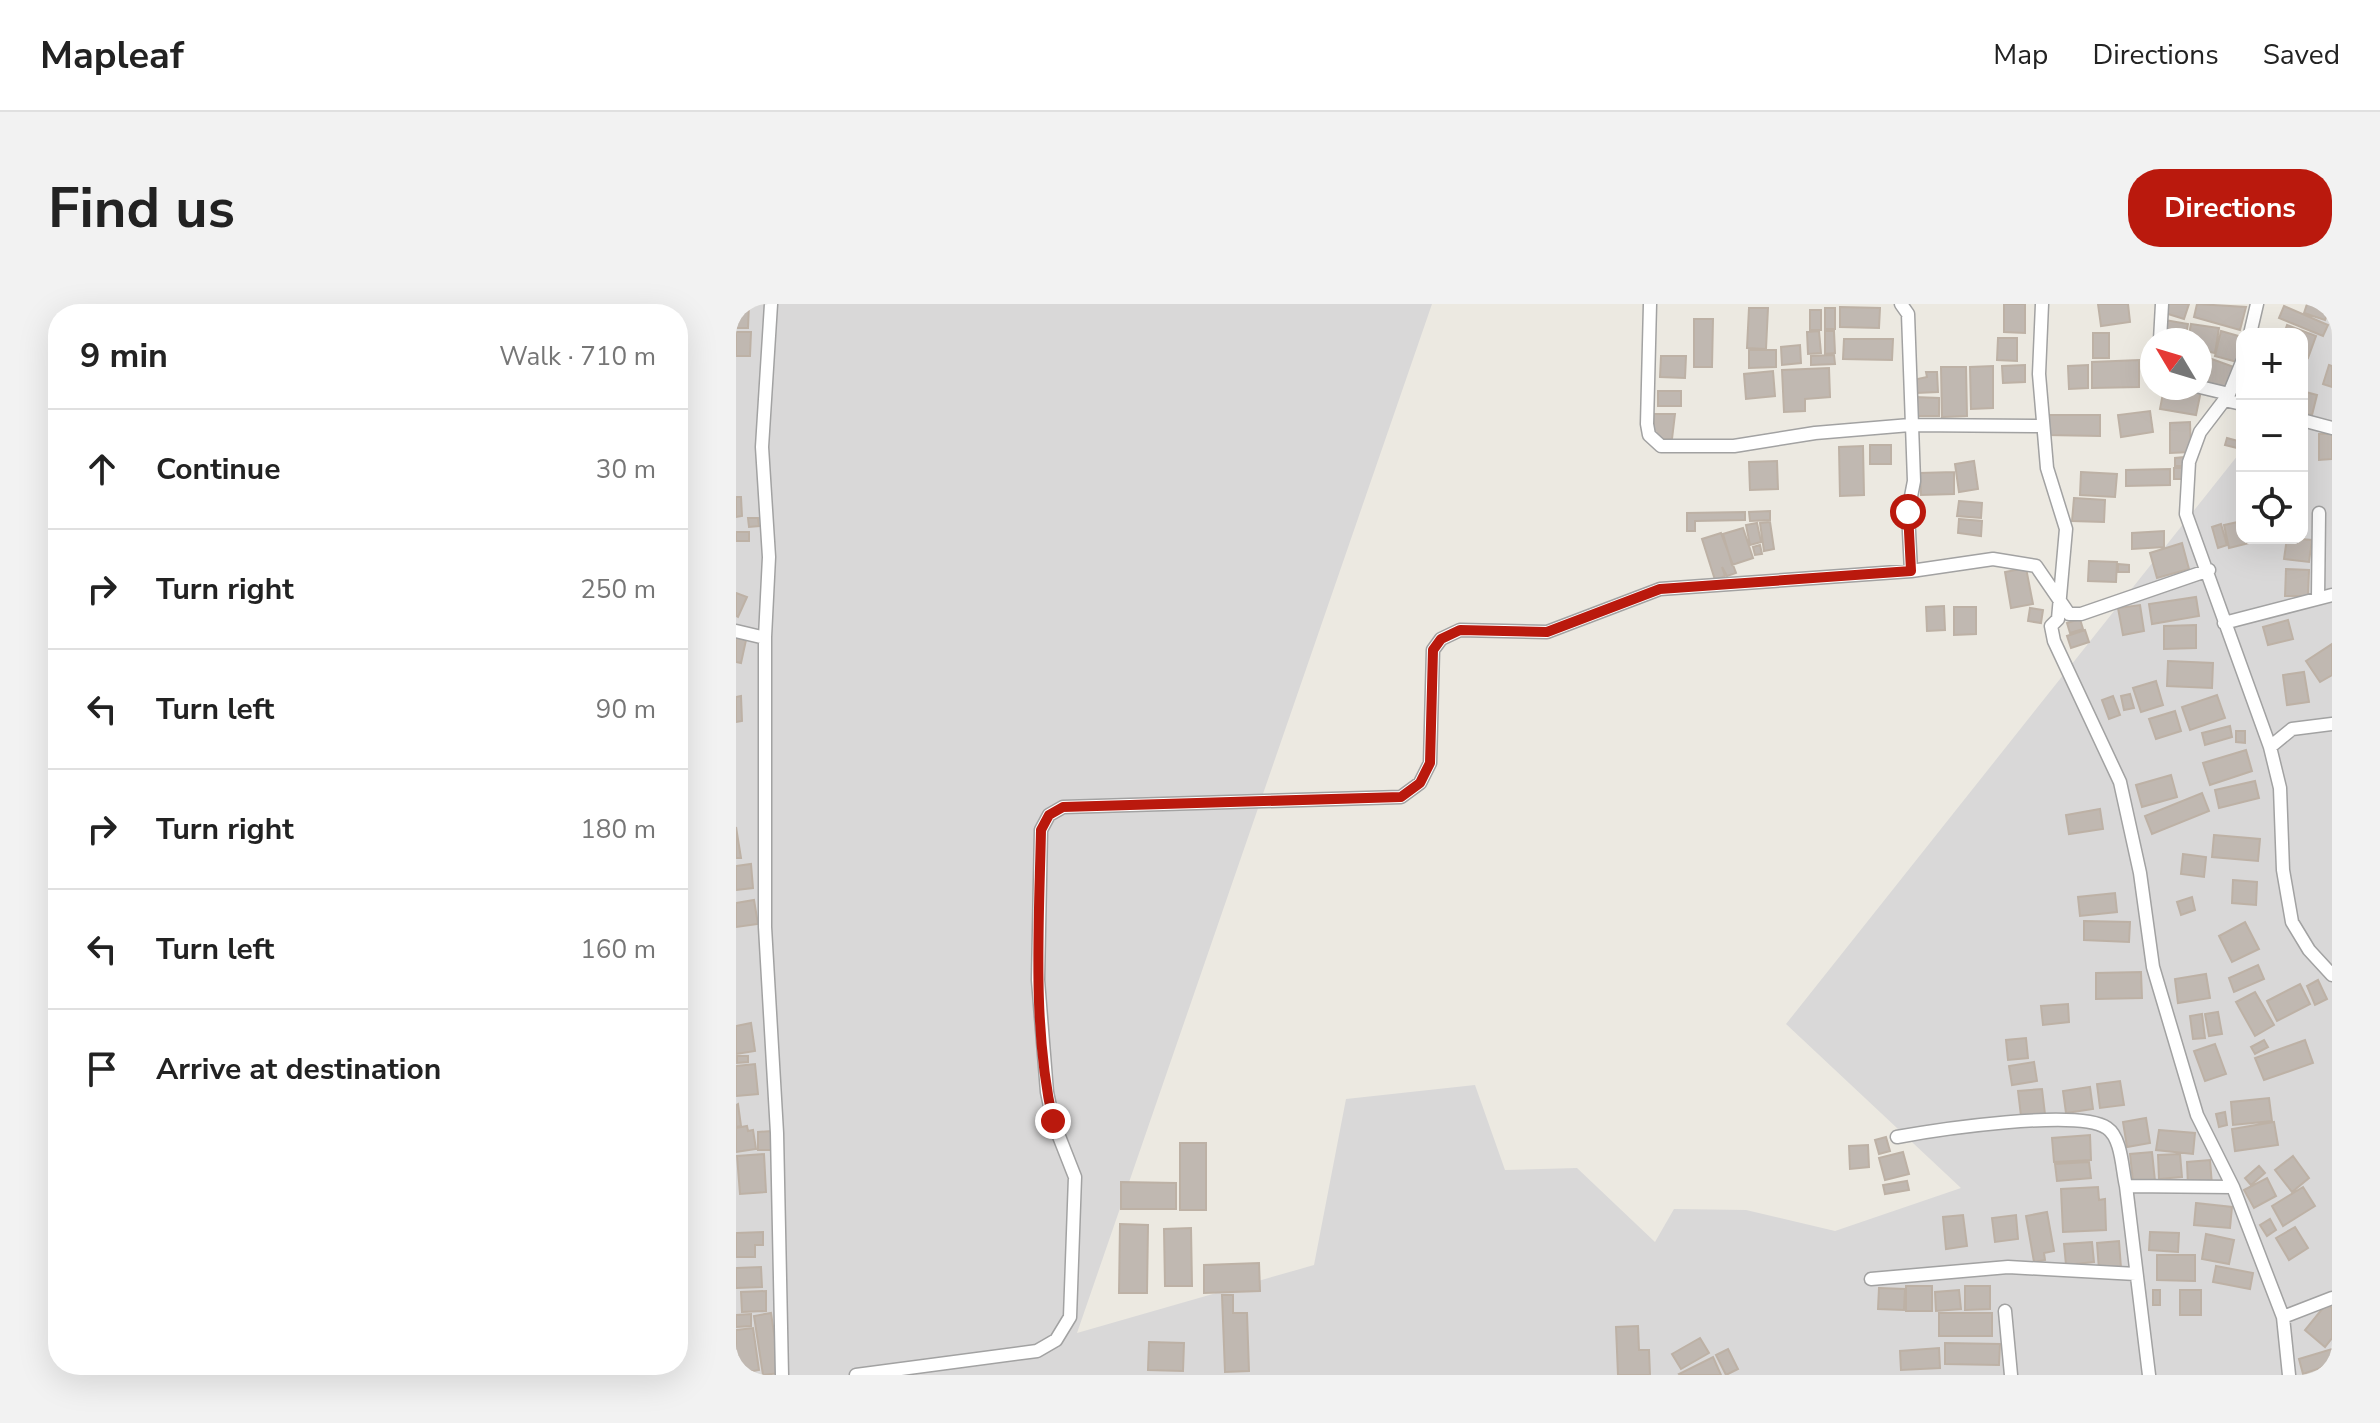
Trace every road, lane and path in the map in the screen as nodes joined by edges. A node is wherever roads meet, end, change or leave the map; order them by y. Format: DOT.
graph roads {
  1 [pos="771,304"];
  2 [pos="1650,304"];
  3 [pos="1901,304"];
  4 [pos="2042,304"];
  5 [pos="2162,304"];
  6 [pos="2257,304"];
  7 [pos="2161,328"];
  8 [pos="2251,328"];
  9 [pos="2236,376"];
  10 [pos="2212,391"];
  11 [pos="2227,397"];
  12 [pos="2236,401"];
  13 [pos="2308,422"];
  14 [pos="1910,425"];
  15 [pos="2043,426"];
  16 [pos="2332,428"];
  17 [pos="2319,513"];
  18 [pos="2209,570"];
  19 [pos="1911,571"];
  20 [pos="2332,595"];
  21 [pos="2058,597"];
  22 [pos="2318,598"];
  23 [pos="2063,616"];
  24 [pos="2224,623"];
  25 [pos="736,631"];
  26 [pos="765,638"];
  27 [pos="2332,724"];
  28 [pos="2270,747"];
  29 [pos="2332,975"];
  30 [pos="1897,1137"];
  31 [pos="2126,1186"];
  32 [pos="2233,1187"];
  33 [pos="2136,1274"];
  34 [pos="1871,1279"];
  35 [pos="2332,1298"];
  36 [pos="2005,1311"];
  37 [pos="2283,1317"];
  38 [pos="782,1375"];
  39 [pos="856,1375"];
  40 [pos="2011,1375"];
  41 [pos="2149,1375"];
  42 [pos="2289,1375"];
  1 -- 26 [label="street"];
  2 -- 14 [label="street"];
  3 -- 14 [label="street"];
  4 -- 15 [label="street"];
  5 -- 7 [label="street"];
  6 -- 8 [label="street"];
  9 -- 11 [label="street"];
  10 -- 11 [label="street"];
  11 -- 12 [label="street"];
  11 -- 18 [label="street"];
  13 -- 16 [label="street"];
  14 -- 15 [label="street"];
  14 -- 19 [label="street"];
  15 -- 21 [label="street"];
  17 -- 22 [label="street"];
  18 -- 23 [label="street"];
  18 -- 24 [label="street"];
  19 -- 21 [label="street"];
  19 -- 39 [label="street"];
  20 -- 22 [label="street"];
  21 -- 23 [label="street"];
  22 -- 24 [label="street"];
  23 -- 32 [label="street"];
  24 -- 28 [label="street"];
  25 -- 26 [label="street"];
  26 -- 38 [label="street"];
  27 -- 28 [label="street"];
  28 -- 29 [label="street"];
  30 -- 31 [label="street"];
  31 -- 32 [label="street"];
  31 -- 33 [label="street"];
  32 -- 37 [label="street"];
  33 -- 34 [label="street"];
  33 -- 41 [label="street"];
  35 -- 37 [label="street"];
  36 -- 40 [label="street"];
  37 -- 42 [label="street"];
}
